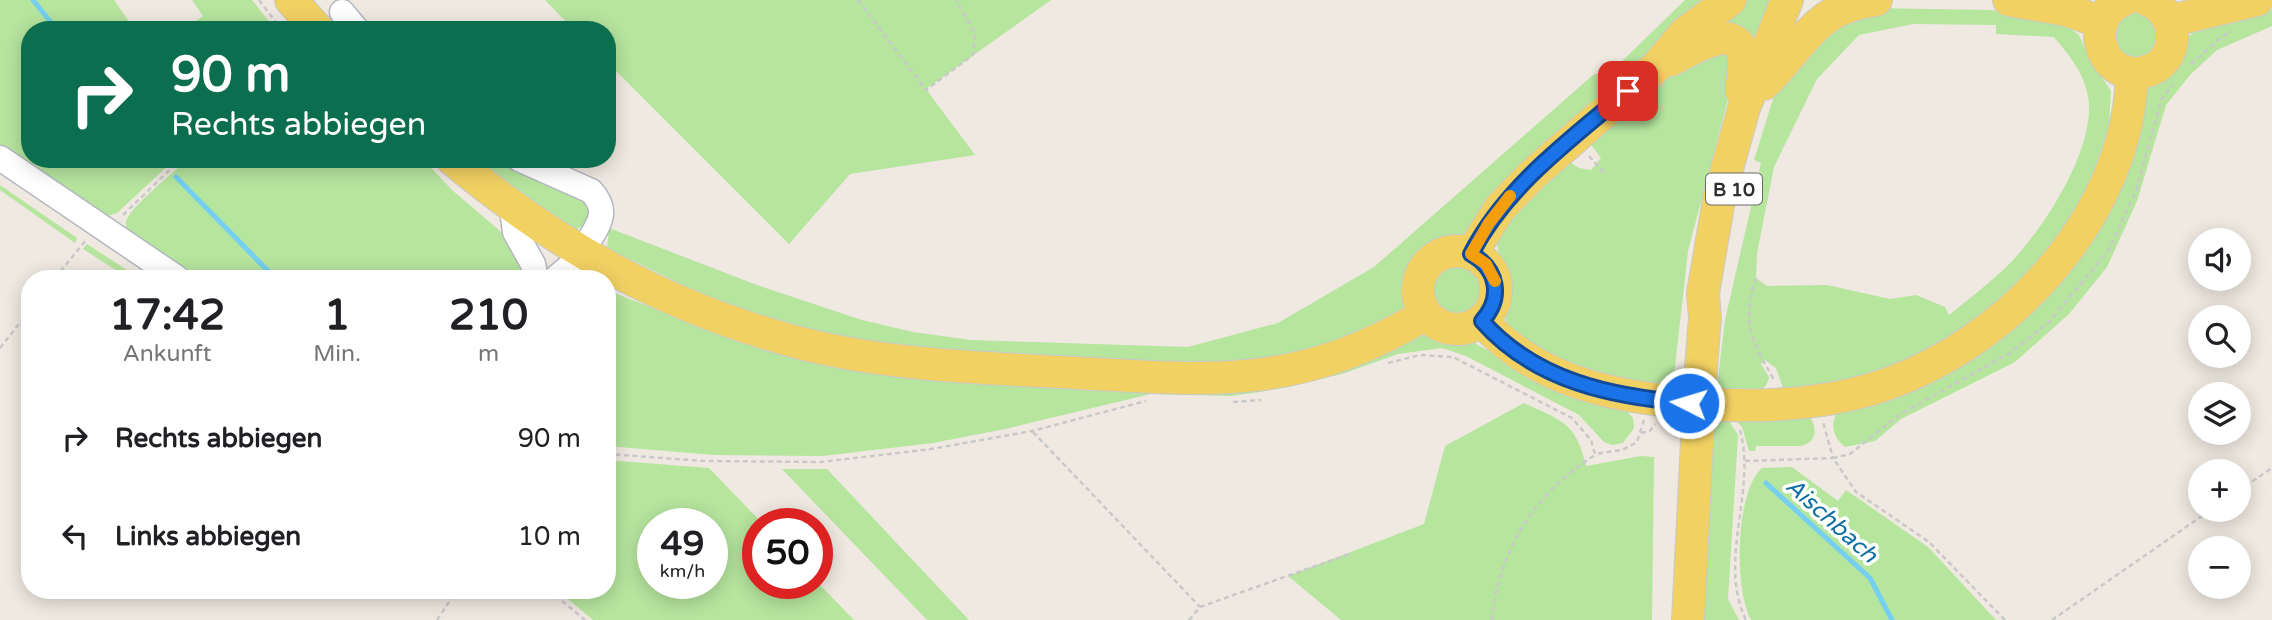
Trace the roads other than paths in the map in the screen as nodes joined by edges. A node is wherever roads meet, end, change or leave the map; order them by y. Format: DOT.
graph roads {
  1 [pos="292,0"];
  2 [pos="1730,0"];
  3 [pos="1787,0"];
  4 [pos="1800,0"];
  5 [pos="1876,0"];
  6 [pos="2009,0"];
  7 [pos="2124,0"];
  8 [pos="2147,0"];
  9 [pos="2257,0"];
  10 [pos="333,21"];
  11 [pos="2170,21"];
  12 [pos="2101,22"];
  13 [pos="1657,66"];
  14 [pos="2132,73"];
  15 [pos="1765,84"];
  16 [pos="1744,108"];
  17 [pos="0,158"];
  18 [pos="463,168"];
  19 [pos="539,168"];
  20 [pos="512,208"];
  21 [pos="1471,254"];
  22 [pos="580,267"];
  23 [pos="165,270"];
  24 [pos="534,270"];
  25 [pos="616,277"];
  26 [pos="1426,314"];
  27 [pos="1705,318"];
  28 [pos="1482,321"];
  29 [pos="1688,620"];
  1 -- 10 [label="main road"];
  2 -- 13 [label="main road"];
  3 -- 16 [label="main road, B 10"];
  4 -- 15 [label="main road, B 10"];
  5 -- 15 [label="main road"];
  6 -- 12 [label="main road"];
  7 -- 12 [label="main road"];
  8 -- 11 [label="main road"];
  9 -- 11 [label="main road"];
  11 -- 14 [label="main road"];
  12 -- 14 [label="main road"];
  13 -- 16 [label="main road"];
  13 -- 21 [label="main road"];
  14 -- 28 [label="main road"];
  15 -- 27 [label="main road, B 10"];
  16 -- 27 [label="main road, B 10"];
  17 -- 23 [label="street"];
  18 -- 20 [label="main road"];
  19 -- 22 [label="street"];
  20 -- 22 [label="main road"];
  20 -- 24 [label="street"];
  21 -- 26 [label="main road"];
  21 -- 28 [label="main road"];
  25 -- 26 [label="main road"];
  26 -- 28 [label="main road"];
  27 -- 29 [label="main road, B 10, bridge"];
}
